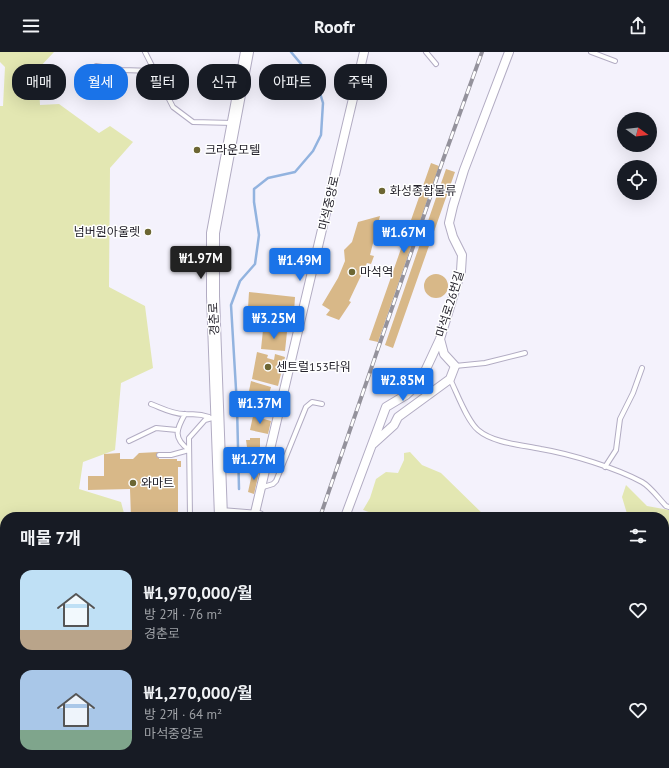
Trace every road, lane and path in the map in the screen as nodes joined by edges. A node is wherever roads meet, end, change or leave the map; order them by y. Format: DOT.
graph roads {
  1 [pos="145,52"];
  2 [pos="247,52"];
  3 [pos="364,52"];
  4 [pos="426,52"];
  5 [pos="509,52"];
  6 [pos="591,52"];
  7 [pos="616,61"];
  8 [pos="151,64"];
  9 [pos="436,64"];
  10 [pos="169,100"];
  11 [pos="233,123"];
  12 [pos="440,339"];
  13 [pos="525,353"];
  14 [pos="455,366"];
  15 [pos="642,368"];
  16 [pos="450,379"];
  17 [pos="151,404"];
  18 [pos="322,404"];
  19 [pos="184,414"];
  20 [pos="214,418"];
  21 [pos="177,430"];
  22 [pos="129,441"];
  23 [pos="373,444"];
  24 [pos="189,450"];
  25 [pos="159,455"];
  26 [pos="605,467"];
  27 [pos="260,488"];
  28 [pos="669,507"];
  29 [pos="190,512"];
  30 [pos="221,512"];
  31 [pos="257,512"];
  32 [pos="347,512"];
  33 [pos="584,768"];
  34 [pos="595,768"];
  1 -- 8 [label="lane"];
  2 -- 11 [label="street, 경춘로"];
  3 -- 27 [label="street, 마석중앙로"];
  4 -- 9 [label="lane"];
  5 -- 12 [label="street, 마석로26번길"];
  6 -- 7 [label="lane"];
  10 -- 11 [label="lane"];
  11 -- 20 [label="street, 경춘로"];
  12 -- 14 [label="street"];
  12 -- 23 [label="street, 마석로26번길"];
  13 -- 14 [label="lane"];
  14 -- 16 [label="street"];
  15 -- 26 [label="lane"];
  16 -- 23 [label="street"];
  16 -- 26 [label="lane"];
  17 -- 19 [label="lane"];
  18 -- 27 [label="lane"];
  19 -- 20 [label="lane"];
  19 -- 21 [label="lane"];
  20 -- 24 [label="lane"];
  20 -- 30 [label="street, 경춘로"];
  21 -- 22 [label="lane"];
  21 -- 24 [label="lane"];
  23 -- 32 [label="street, 마석로26번길"];
  24 -- 25 [label="lane"];
  24 -- 29 [label="lane"];
  26 -- 28 [label="lane"];
  27 -- 31 [label="street, 마석중앙로"];
  33 -- 34 [label="street"];
}
